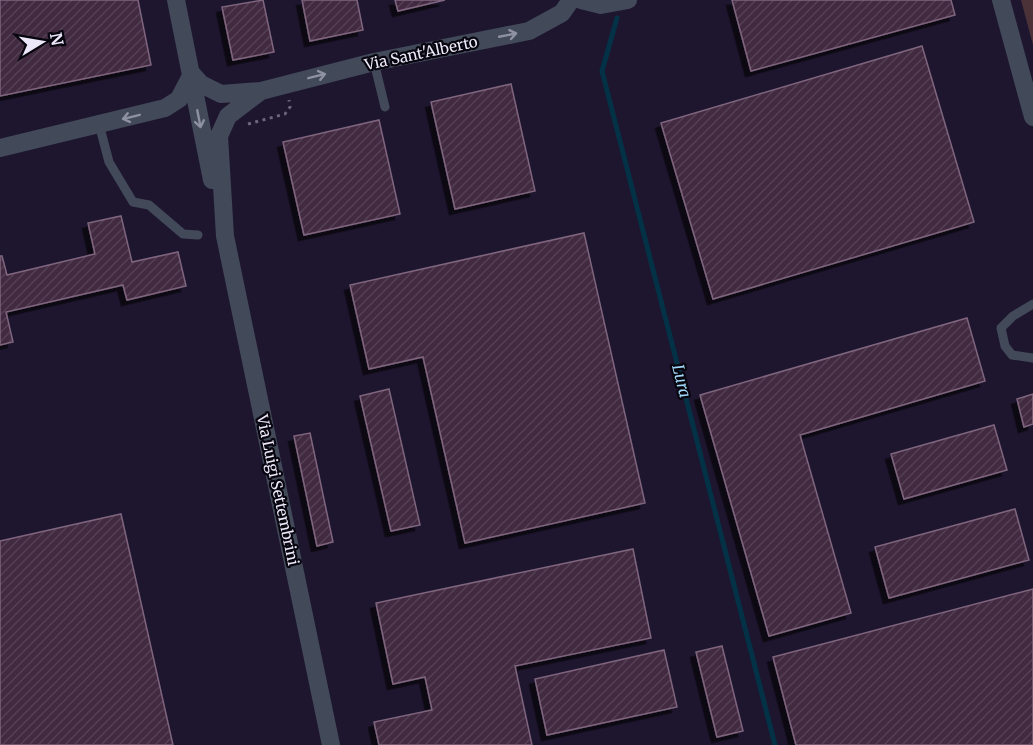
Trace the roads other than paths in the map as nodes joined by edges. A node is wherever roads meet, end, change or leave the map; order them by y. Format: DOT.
graph roads {
  1 [pos="176,0"];
  2 [pos="571,0"];
  3 [pos="580,0"];
  4 [pos="628,0"];
  5 [pos="1001,0"];
  6 [pos="374,62"];
  7 [pos="192,74"];
  8 [pos="261,91"];
  9 [pos="385,107"];
  10 [pos="1033,117"];
  11 [pos="99,124"];
  12 [pos="0,148"];
  13 [pos="198,235"];
  14 [pos="225,236"];
  15 [pos="1033,304"];
  16 [pos="1033,358"];
  17 [pos="331,745"];
  1 -- 7 [label="street, Via Luigi Settembrini"];
  6 -- 2 [label="street, Via Sant'Alberto, one-way"];
  3 -- 4 [label="street"];
  5 -- 10 [label="street"];
  8 -- 6 [label="street, Via Sant'Alberto, one-way"];
  6 -- 9 [label="lane"];
  7 -- 8 [label="street"];
  7 -- 11 [label="street, one-way"];
  7 -- 14 [label="street, Via Luigi Settembrini, one-way"];
  8 -- 14 [label="street, Via Luigi Settembrini"];
  11 -- 12 [label="street"];
  11 -- 13 [label="lane"];
  14 -- 17 [label="street, Via Luigi Settembrini"];
  15 -- 16 [label="lane"];
}
